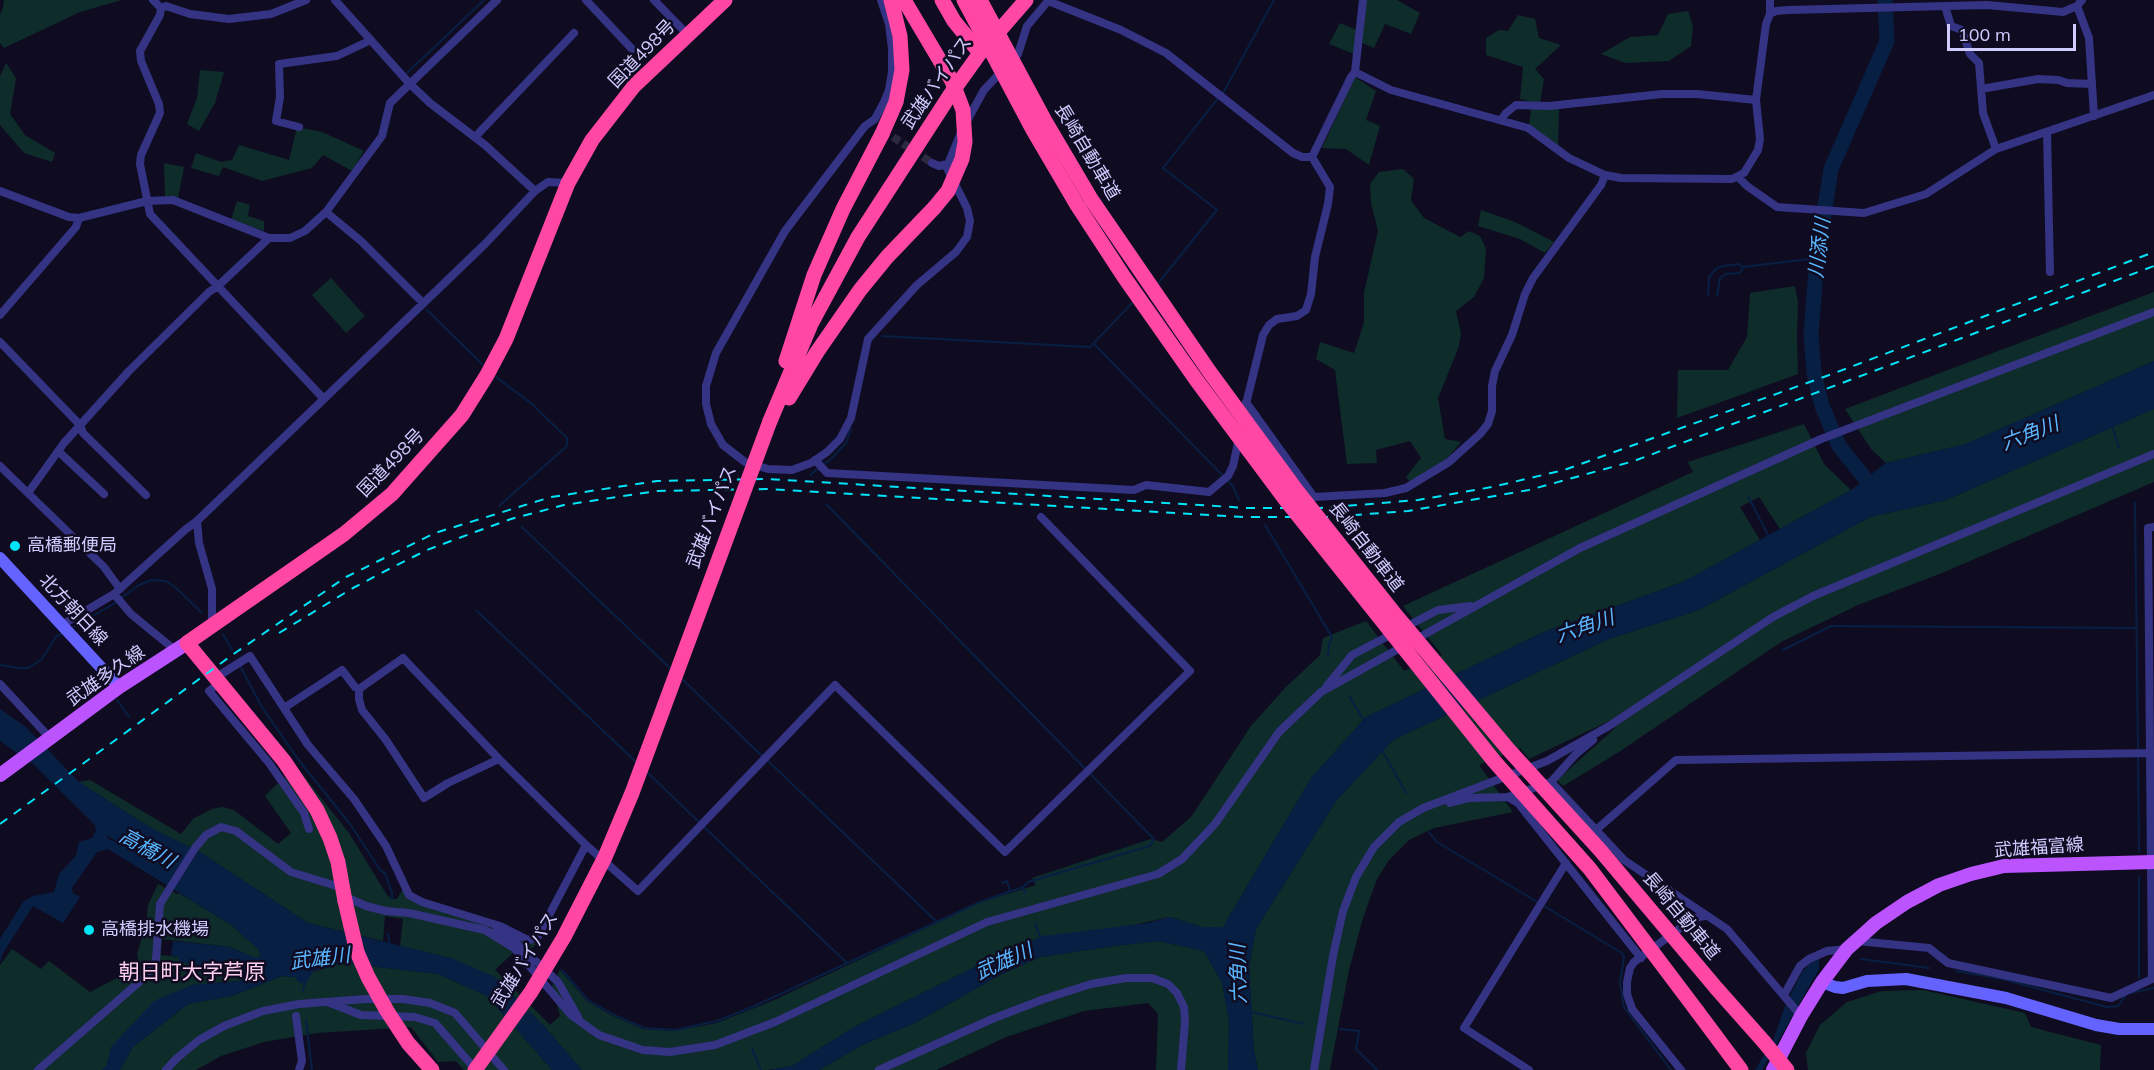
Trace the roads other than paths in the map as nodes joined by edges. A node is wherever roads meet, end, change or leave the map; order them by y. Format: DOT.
graph roads {
  1 [pos="153,0"];
  2 [pos="306,0"];
  3 [pos="335,0"];
  4 [pos="498,0"];
  5 [pos="586,0"];
  6 [pos="654,0"];
  7 [pos="725,0"];
  8 [pos="881,0"];
  9 [pos="891,0"];
  10 [pos="904,0"];
  11 [pos="942,0"];
  12 [pos="964,0"];
  13 [pos="980,0"];
  14 [pos="1026,0"];
  15 [pos="1363,0"];
  16 [pos="1770,0"];
  17 [pos="2079,3"];
  18 [pos="1942,4"];
  19 [pos="161,8"];
  20 [pos="1770,14"];
  21 [pos="574,33"];
  22 [pos="688,35"];
  23 [pos="371,40"];
  24 [pos="632,49"];
  25 [pos="981,53"];
  26 [pos="1355,72"];
  27 [pos="409,83"];
  28 [pos="2092,84"];
  29 [pos="1981,89"];
  30 [pos="2154,95"];
  31 [pos="1756,100"];
  32 [pos="2094,116"];
  33 [pos="875,119"];
  34 [pos="1502,120"];
  35 [pos="298,127"];
  36 [pos="2047,132"];
  37 [pos="888,135"];
  38 [pos="475,137"];
  39 [pos="1996,149"];
  40 [pos="1312,157"];
  41 [pos="932,163"];
  42 [pos="946,166"];
  43 [pos="1605,175"];
  44 [pos="1738,177"];
  45 [pos="568,183"];
  46 [pos="0,191"];
  47 [pos="535,191"];
  48 [pos="147,201"];
  49 [pos="326,212"];
  50 [pos="79,218"];
  51 [pos="269,238"];
  52 [pos="2050,272"];
  53 [pos="218,286"];
  54 [pos="423,303"];
  55 [pos="2154,312"];
  56 [pos="0,315"];
  57 [pos="0,342"];
  58 [pos="323,398"];
  59 [pos="1246,402"];
  60 [pos="774,421"];
  61 [pos="80,425"];
  62 [pos="58,451"];
  63 [pos="2154,454"];
  64 [pos="815,460"];
  65 [pos="0,466"];
  66 [pos="28,493"];
  67 [pos="104,494"];
  68 [pos="146,495"];
  69 [pos="1041,517"];
  70 [pos="197,521"];
  71 [pos="2154,527"];
  72 [pos="0,558"];
  73 [pos="117,592"];
  74 [pos="1476,606"];
  75 [pos="212,625"];
  76 [pos="66,628"];
  77 [pos="181,647"];
  78 [pos="217,680"];
  79 [pos="0,684"];
  80 [pos="119,687"];
  81 [pos="359,689"];
  82 [pos="1322,692"];
  83 [pos="284,708"];
  84 [pos="238,716"];
  85 [pos="1609,726"];
  86 [pos="49,739"];
  87 [pos="2145,753"];
  88 [pos="499,759"];
  89 [pos="4,770"];
  90 [pos="1551,782"];
  91 [pos="1508,797"];
  92 [pos="1423,808"];
  93 [pos="309,829"];
  94 [pos="1596,830"];
  95 [pos="586,845"];
  96 [pos="2152,862"];
  97 [pos="1566,863"];
  98 [pos="344,895"];
  99 [pos="1705,915"];
  100 [pos="485,930"];
  101 [pos="514,936"];
  102 [pos="1852,945"];
  103 [pos="1641,958"];
  104 [pos="1822,982"];
  105 [pos="1785,996"];
  106 [pos="326,1002"];
  107 [pos="1799,1013"];
  108 [pos="296,1016"];
  109 [pos="581,1022"];
  110 [pos="2154,1029"];
  111 [pos="1739,1068"];
  112 [pos="38,1070"];
  113 [pos="166,1070"];
  114 [pos="299,1070"];
  115 [pos="432,1070"];
  116 [pos="476,1070"];
  117 [pos="504,1070"];
  118 [pos="879,1070"];
  119 [pos="1181,1070"];
  120 [pos="1314,1070"];
  121 [pos="1529,1070"];
  122 [pos="1681,1070"];
  123 [pos="1773,1070"];
  124 [pos="1787,1070"];
  1 -- 19 [label="street"];
  2 -- 19 [label="street"];
  3 -- 23 [label="street"];
  4 -- 27 [label="street"];
  5 -- 24 [label="street"];
  6 -- 22 [label="street"];
  7 -- 22 [label="highway, 国道498号"];
  8 -- 33 [label="street"];
  9 -- 37 [label="highway, bridge"];
  10 -- 60 [label="highway, bridge"];
  11 -- 25 [label="highway"];
  12 -- 111 [label="highway, 長崎自動車道, bridge"];
  13 -- 124 [label="highway, 長崎自動車道, bridge"];
  14 -- 25 [label="highway, 武雄バイパス"];
  15 -- 26 [label="street"];
  16 -- 20 [label="street"];
  17 -- 18 [label="street"];
  17 -- 28 [label="street"];
  18 -- 20 [label="street"];
  18 -- 29 [label="street"];
  19 -- 48 [label="street"];
  20 -- 31 [label="street"];
  21 -- 38 [label="street"];
  22 -- 45 [label="highway, 国道498号"];
  23 -- 27 [label="street"];
  23 -- 35 [label="street"];
  25 -- 60 [label="highway, 武雄バイパス"];
  26 -- 34 [label="street"];
  26 -- 40 [label="street"];
  27 -- 38 [label="street"];
  27 -- 49 [label="street"];
  28 -- 29 [label="street"];
  28 -- 32 [label="street"];
  29 -- 39 [label="street"];
  30 -- 32 [label="street"];
  31 -- 34 [label="street"];
  31 -- 44 [label="street"];
  32 -- 36 [label="street"];
  33 -- 37 [label="street"];
  33 -- 64 [label="street"];
  34 -- 43 [label="street"];
  36 -- 39 [label="street"];
  36 -- 52 [label="street"];
  37 -- 60 [label="highway"];
  38 -- 47 [label="street"];
  39 -- 44 [label="street"];
  40 -- 42 [label="street"];
  40 -- 59 [label="street"];
  41 -- 42 [label="street"];
  42 -- 64 [label="street"];
  43 -- 44 [label="street"];
  43 -- 59 [label="street"];
  45 -- 47 [label="street"];
  45 -- 75 [label="highway, 国道498号"];
  46 -- 50 [label="street"];
  47 -- 54 [label="street"];
  48 -- 50 [label="street"];
  48 -- 51 [label="street"];
  48 -- 53 [label="street"];
  49 -- 51 [label="street"];
  49 -- 54 [label="street"];
  50 -- 56 [label="street"];
  51 -- 53 [label="street"];
  53 -- 58 [label="street"];
  53 -- 61 [label="street"];
  54 -- 58 [label="street"];
  55 -- 74 [label="street"];
  57 -- 61 [label="street"];
  58 -- 70 [label="street"];
  59 -- 64 [label="street"];
  60 -- 116 [label="highway, 武雄バイパス, bridge"];
  61 -- 62 [label="street"];
  61 -- 68 [label="street"];
  62 -- 66 [label="street"];
  62 -- 67 [label="street"];
  63 -- 85 [label="street"];
  65 -- 66 [label="street"];
  66 -- 73 [label="street"];
  69 -- 95 [label="street"];
  70 -- 73 [label="street"];
  70 -- 75 [label="street"];
  71 -- 87 [label="street"];
  72 -- 76 [label="street, 北方朝日線"];
  73 -- 76 [label="street"];
  73 -- 77 [label="street"];
  74 -- 82 [label="street"];
  74 -- 82 [label="street"];
  75 -- 77 [label="highway, 国道498号"];
  76 -- 80 [label="street, 北方朝日線"];
  77 -- 78 [label="highway"];
  77 -- 80 [label="main road, 武雄多久線"];
  78 -- 83 [label="street"];
  78 -- 84 [label="highway"];
  79 -- 86 [label="street"];
  80 -- 86 [label="main road, 武雄多久線"];
  81 -- 83 [label="street"];
  81 -- 88 [label="street"];
  81 -- 88 [label="street"];
  82 -- 109 [label="street"];
  83 -- 101 [label="street"];
  84 -- 93 [label="street"];
  84 -- 98 [label="highway"];
  85 -- 90 [label="street"];
  85 -- 92 [label="street"];
  86 -- 89 [label="main road, 武雄多久線"];
  87 -- 94 [label="street"];
  87 -- 96 [label="street"];
  88 -- 95 [label="street"];
  90 -- 91 [label="street"];
  90 -- 94 [label="street"];
  91 -- 92 [label="street"];
  91 -- 97 [label="street"];
  92 -- 120 [label="street"];
  94 -- 99 [label="street"];
  95 -- 101 [label="street"];
  96 -- 102 [label="main road, 武雄福富線"];
  96 -- 102 [label="street"];
  97 -- 103 [label="street"];
  97 -- 121 [label="street"];
  98 -- 100 [label="street"];
  98 -- 112 [label="street"];
  98 -- 115 [label="highway, bridge"];
  99 -- 103 [label="street"];
  99 -- 105 [label="street"];
  100 -- 101 [label="street"];
  100 -- 109 [label="street"];
  101 -- 109 [label="street"];
  102 -- 104 [label="main road, 武雄福富線"];
  102 -- 105 [label="street"];
  103 -- 122 [label="street"];
  104 -- 107 [label="main road, 武雄福富線"];
  104 -- 110 [label="street"];
  105 -- 107 [label="street"];
  106 -- 113 [label="street"];
  106 -- 116 [label="street"];
  106 -- 117 [label="street"];
  107 -- 123 [label="main road, 武雄福富線"];
  108 -- 114 [label="street"];
  118 -- 119 [label="street"];
}
